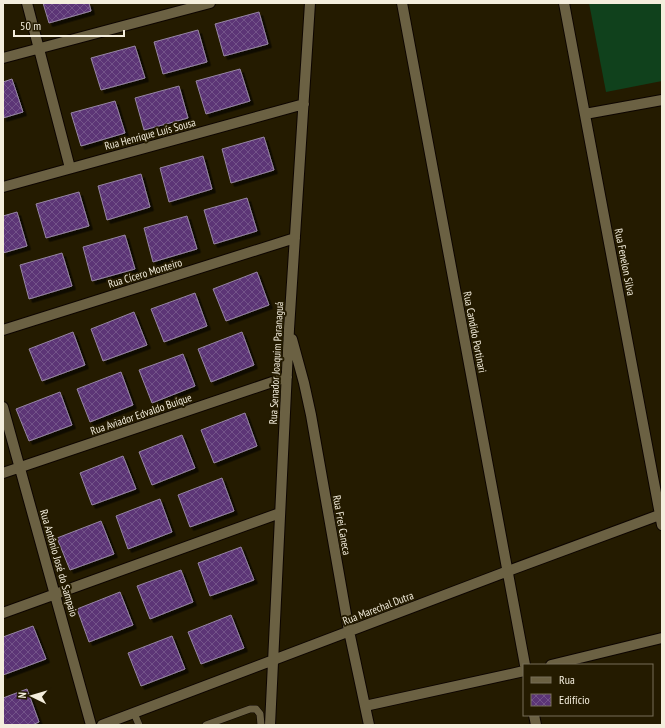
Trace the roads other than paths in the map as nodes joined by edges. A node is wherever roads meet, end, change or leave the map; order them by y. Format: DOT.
graph roads {
  1 [pos="27,3"];
  2 [pos="210,3"];
  3 [pos="310,3"];
  4 [pos="402,3"];
  5 [pos="564,3"];
  6 [pos="39,49"];
  7 [pos="3,58"];
  8 [pos="662,100"];
  9 [pos="304,104"];
  10 [pos="585,114"];
  11 [pos="70,168"];
  12 [pos="3,187"];
  13 [pos="295,238"];
  14 [pos="290,329"];
  15 [pos="3,330"];
  16 [pos="287,377"];
  17 [pos="3,407"];
  18 [pos="20,467"];
  19 [pos="3,473"];
  20 [pos="280,513"];
  21 [pos="661,518"];
  22 [pos="508,571"];
  23 [pos="55,594"];
  24 [pos="3,613"];
  25 [pos="349,631"];
  26 [pos="662,638"];
  27 [pos="273,660"];
  28 [pos="526,664"];
  29 [pos="555,664"];
  30 [pos="523,671"];
  31 [pos="366,706"];
  32 [pos="134,713"];
  33 [pos="107,724"];
  34 [pos="91,725"];
  35 [pos="139,725"];
  36 [pos="206,725"];
  37 [pos="261,725"];
  38 [pos="270,725"];
  39 [pos="369,725"];
  1 -- 6 [label="street"];
  2 -- 6 [label="street"];
  3 -- 9 [label="street, Rua Senador Joaquim Paranaguá"];
  4 -- 22 [label="street, Rua Candido Portinari"];
  5 -- 10 [label="street, Rua Fenelon Silva"];
  6 -- 7 [label="street"];
  6 -- 11 [label="street"];
  8 -- 10 [label="street"];
  9 -- 11 [label="street, Rua Henrique Luís Sousa"];
  9 -- 13 [label="street, Rua Senador Joaquim Paranaguá"];
  10 -- 21 [label="street, Rua Fenelon Silva"];
  11 -- 12 [label="street, Rua Henrique Luís Sousa"];
  13 -- 14 [label="street, Rua Senador Joaquim Paranaguá"];
  13 -- 15 [label="street, Rua Cícero Monteiro"];
  14 -- 16 [label="street, Rua Senador Joaquim Paranaguá"];
  14 -- 25 [label="street, Rua Frei Caneca"];
  16 -- 18 [label="street, Rua Aviador Edvaldo Buíque"];
  16 -- 20 [label="street, Rua Senador Joaquim Paranaguá"];
  17 -- 18 [label="street, Rua Antônio José do Sampaio"];
  18 -- 19 [label="street, Rua Aviador Edvaldo Buíque"];
  18 -- 23 [label="street, Rua Antônio José do Sampaio"];
  20 -- 23 [label="street"];
  20 -- 27 [label="street, Rua Senador Joaquim Paranaguá"];
  21 -- 22 [label="street, Rua Marechal Dutra"];
  22 -- 25 [label="street, Rua Marechal Dutra"];
  22 -- 28 [label="street, Rua Candido Portinari"];
  23 -- 24 [label="street"];
  23 -- 34 [label="street, Rua Antônio José do Sampaio"];
  25 -- 27 [label="street, Rua Marechal Dutra"];
  25 -- 31 [label="street, Rua Frei Caneca"];
  26 -- 29 [label="street"];
  27 -- 32 [label="street, Rua Marechal Dutra"];
  27 -- 38 [label="street, Rua Senador Joaquim Paranaguá"];
  30 -- 31 [label="street"];
  31 -- 39 [label="street, Rua Frei Caneca"];
  32 -- 33 [label="street, Rua Marechal Dutra"];
  32 -- 35 [label="lane"];
  36 -- 37 [label="lane"];
}
